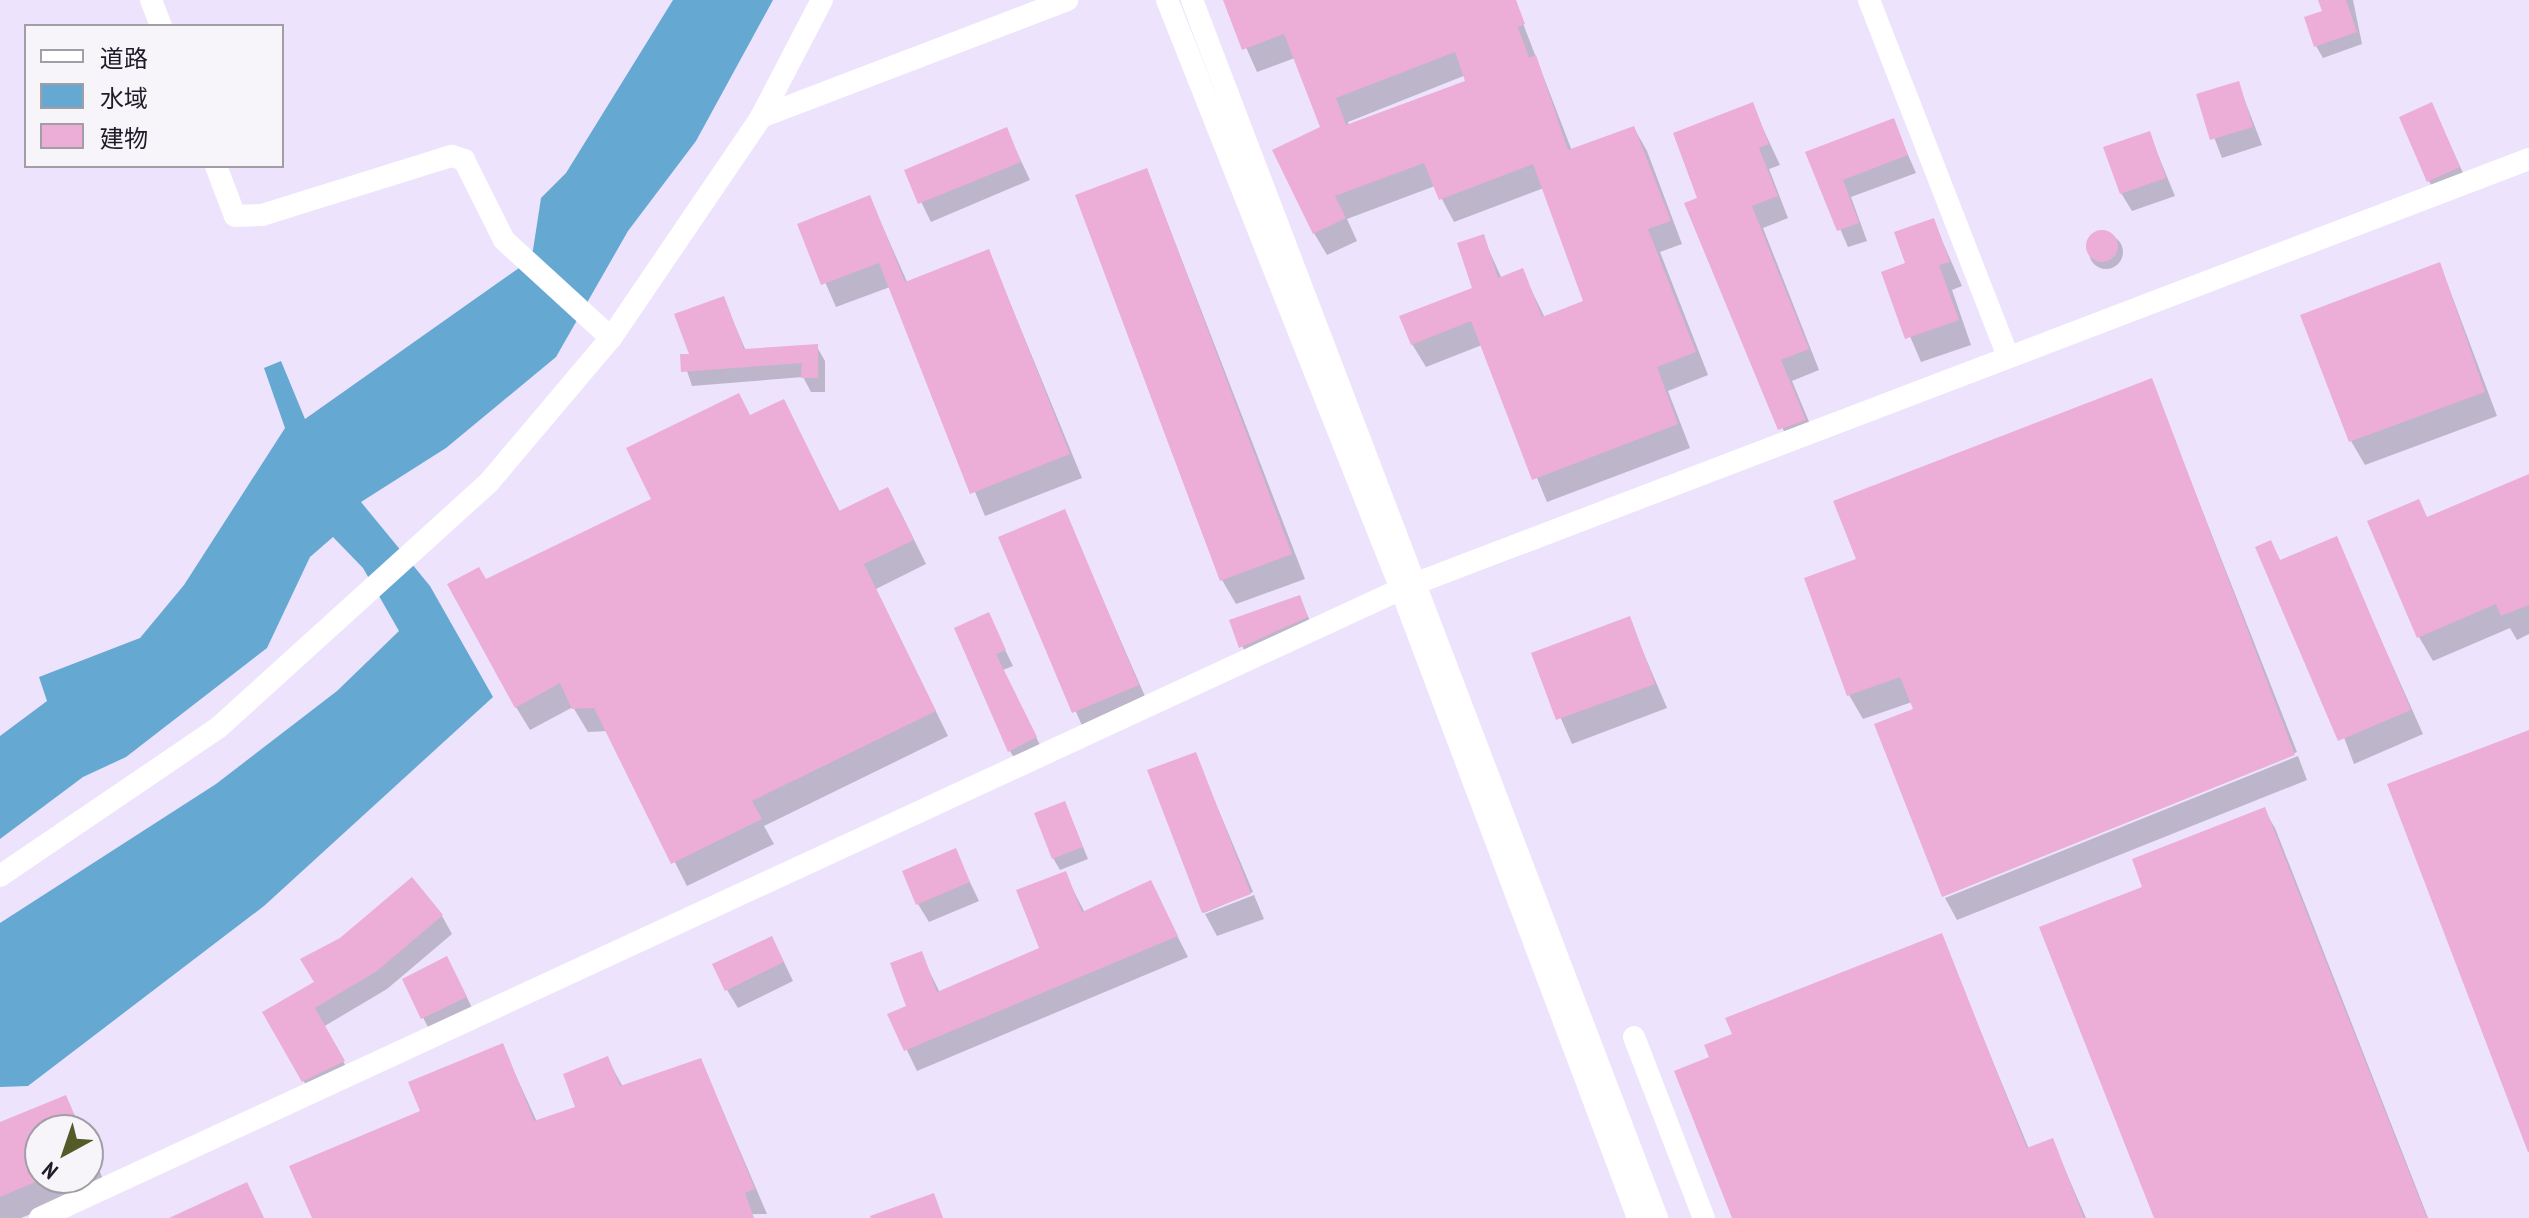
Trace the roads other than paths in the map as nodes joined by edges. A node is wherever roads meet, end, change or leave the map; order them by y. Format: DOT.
graph roads {
  1 [pos="151,0"];
  2 [pos="822,0"];
  3 [pos="1067,0"];
  4 [pos="1167,0"];
  5 [pos="1192,0"];
  6 [pos="1869,0"];
  7 [pos="160,24"];
  8 [pos="761,117"];
  9 [pos="2529,159"];
  10 [pos="217,168"];
  11 [pos="611,338"];
  12 [pos="2008,357"];
  13 [pos="1410,586"];
  14 [pos="0,876"];
  15 [pos="1634,1037"];
  16 [pos="40,1218"];
  17 [pos="1638,1218"];
  18 [pos="1657,1218"];
  19 [pos="1704,1218"];
  1 -- 7 [label="street"];
  2 -- 8 [label="street"];
  3 -- 8 [label="street"];
  4 -- 13 [label="street"];
  5 -- 13 [label="street"];
  6 -- 12 [label="street"];
  8 -- 11 [label="street"];
  9 -- 12 [label="street"];
  10 -- 11 [label="street"];
  11 -- 14 [label="street"];
  12 -- 13 [label="street"];
  13 -- 16 [label="street"];
  13 -- 17 [label="street"];
  13 -- 18 [label="street"];
  15 -- 19 [label="street"];
}
